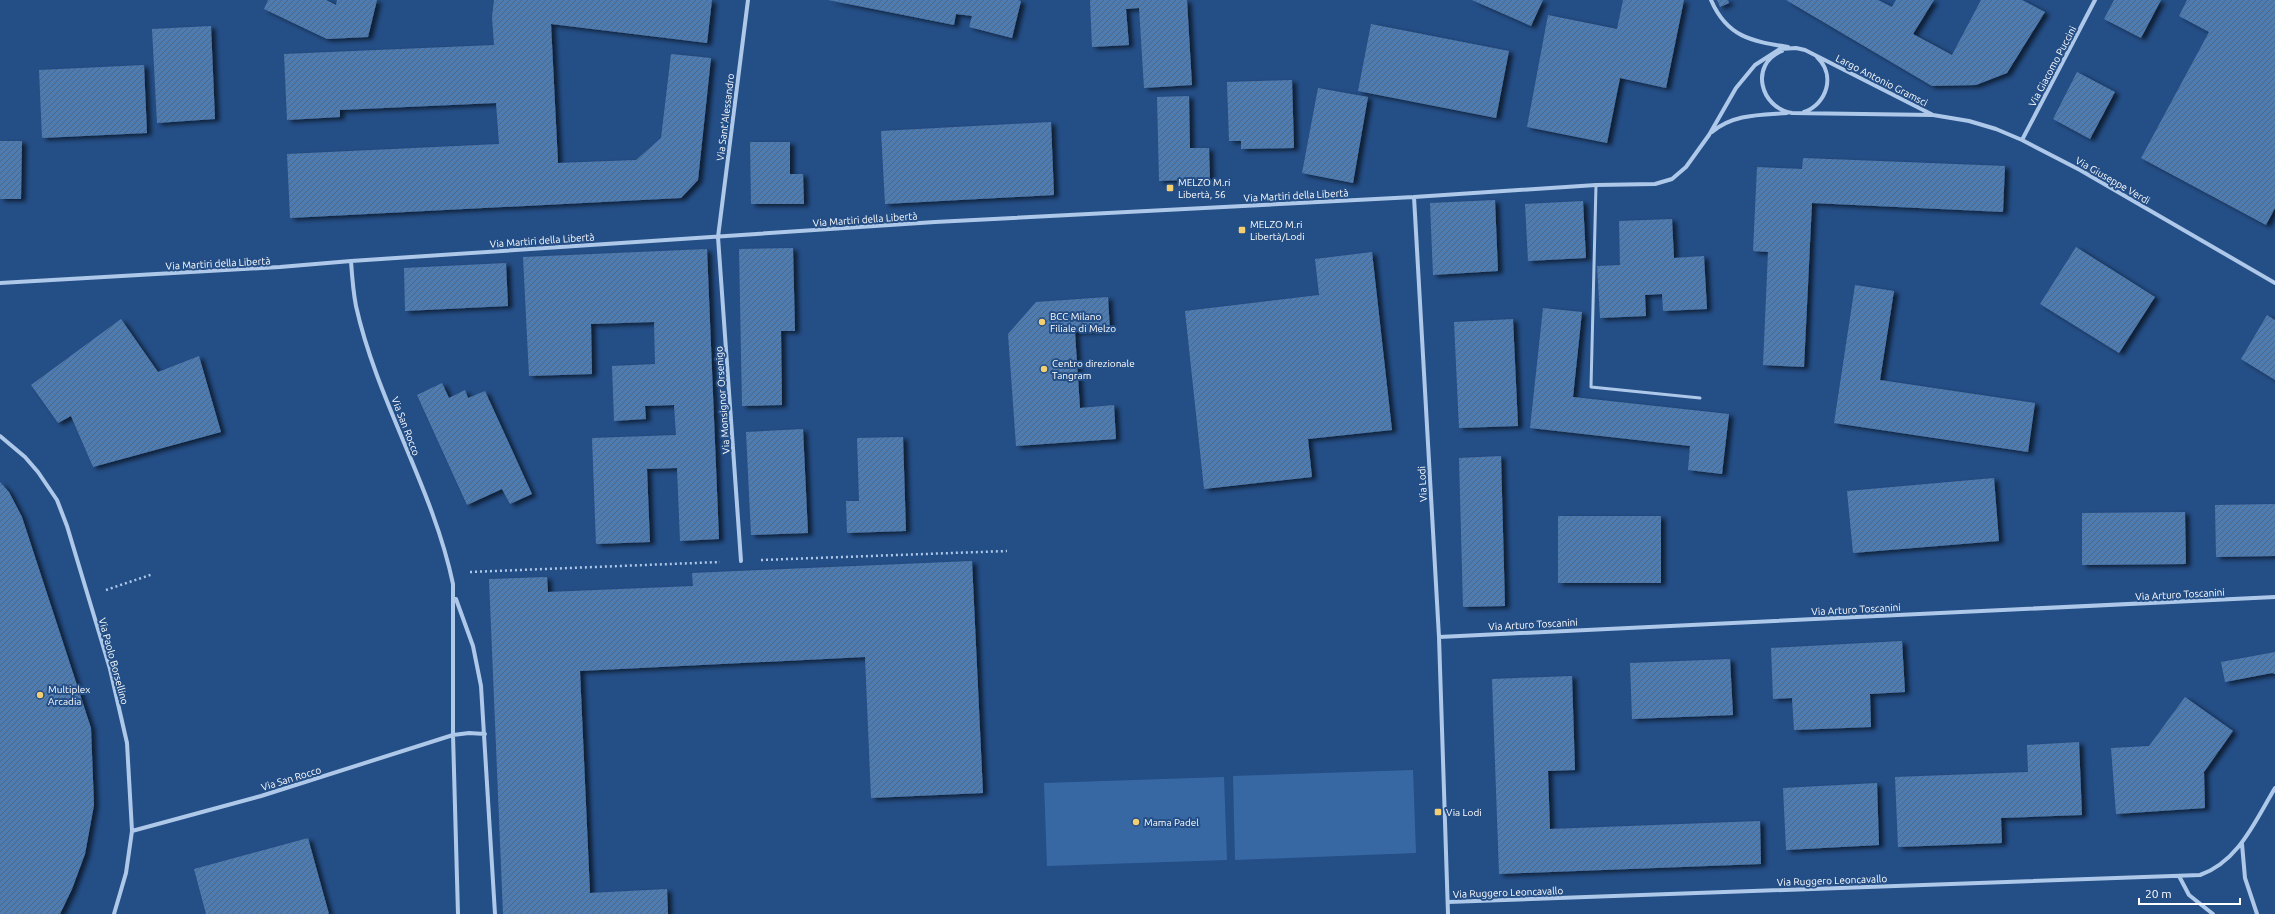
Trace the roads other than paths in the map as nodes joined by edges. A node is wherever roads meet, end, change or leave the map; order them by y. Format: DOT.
graph roads {
  1 [pos="748,0"];
  2 [pos="1711,0"];
  3 [pos="2095,0"];
  4 [pos="1796,48"];
  5 [pos="1810,52"];
  6 [pos="1795,113"];
  7 [pos="1933,115"];
  8 [pos="1710,135"];
  9 [pos="2022,140"];
  10 [pos="1596,185"];
  11 [pos="1414,197"];
  12 [pos="718,237"];
  13 [pos="351,261"];
  14 [pos="0,283"];
  15 [pos="2275,283"];
  16 [pos="1700,398"];
  17 [pos="0,436"];
  18 [pos="741,561"];
  19 [pos="455,595"];
  20 [pos="2275,597"];
  21 [pos="1439,637"];
  22 [pos="485,734"];
  23 [pos="453,736"];
  24 [pos="2275,788"];
  25 [pos="132,831"];
  26 [pos="2242,843"];
  27 [pos="2179,876"];
  28 [pos="1448,902"];
  29 [pos="114,914"];
  30 [pos="458,914"];
  31 [pos="495,914"];
  32 [pos="1448,914"];
  33 [pos="2213,914"];
  34 [pos="2257,914"];
  1 -- 12 [label="street, Via Sant'Alessandro"];
  2 -- 4 [label="street"];
  3 -- 9 [label="street, Via Giacomo Puccini"];
  4 -- 5 [label="street, Largo Antonio Gramsci"];
  4 -- 6 [label="street, Largo Antonio Gramsci"];
  4 -- 8 [label="street, Largo Antonio Gramsci"];
  5 -- 6 [label="street, Largo Antonio Gramsci"];
  5 -- 7 [label="street, Largo Antonio Gramsci"];
  6 -- 7 [label="street, Largo Antonio Gramsci"];
  6 -- 8 [label="street, Largo Antonio Gramsci"];
  7 -- 9 [label="street, Via Giuseppe Verdi"];
  8 -- 10 [label="street, Via Martiri della Libertà"];
  9 -- 15 [label="street, Via Giuseppe Verdi"];
  10 -- 11 [label="street, Via Martiri della Libertà"];
  10 -- 16 [label="lane"];
  11 -- 12 [label="street, Via Martiri della Libertà"];
  11 -- 21 [label="street, Via Lodi"];
  12 -- 13 [label="street, Via Martiri della Libertà"];
  12 -- 18 [label="street, Via Monsignor Orsenigo"];
  13 -- 14 [label="street, Via Martiri della Libertà"];
  13 -- 19 [label="street, Via San Rocco"];
  17 -- 25 [label="street, Via Paolo Borsellino"];
  19 -- 22 [label="street, Via San Rocco"];
  19 -- 23 [label="street, Via San Rocco"];
  20 -- 21 [label="street, Via Arturo Toscanini"];
  21 -- 28 [label="street, Via Lodi"];
  22 -- 23 [label="street, Via San Rocco"];
  22 -- 31 [label="street, Via San Rocco"];
  23 -- 25 [label="street, Via San Rocco"];
  23 -- 30 [label="street, Via San Rocco"];
  24 -- 26 [label="street, Via Ruggero Leoncavallo"];
  25 -- 29 [label="street, Via Paolo Borsellino"];
  26 -- 27 [label="street, Via Ruggero Leoncavallo"];
  26 -- 34 [label="street"];
  27 -- 28 [label="street, Via Ruggero Leoncavallo"];
  27 -- 33 [label="street"];
  28 -- 32 [label="street, Via Lodi"];
}
